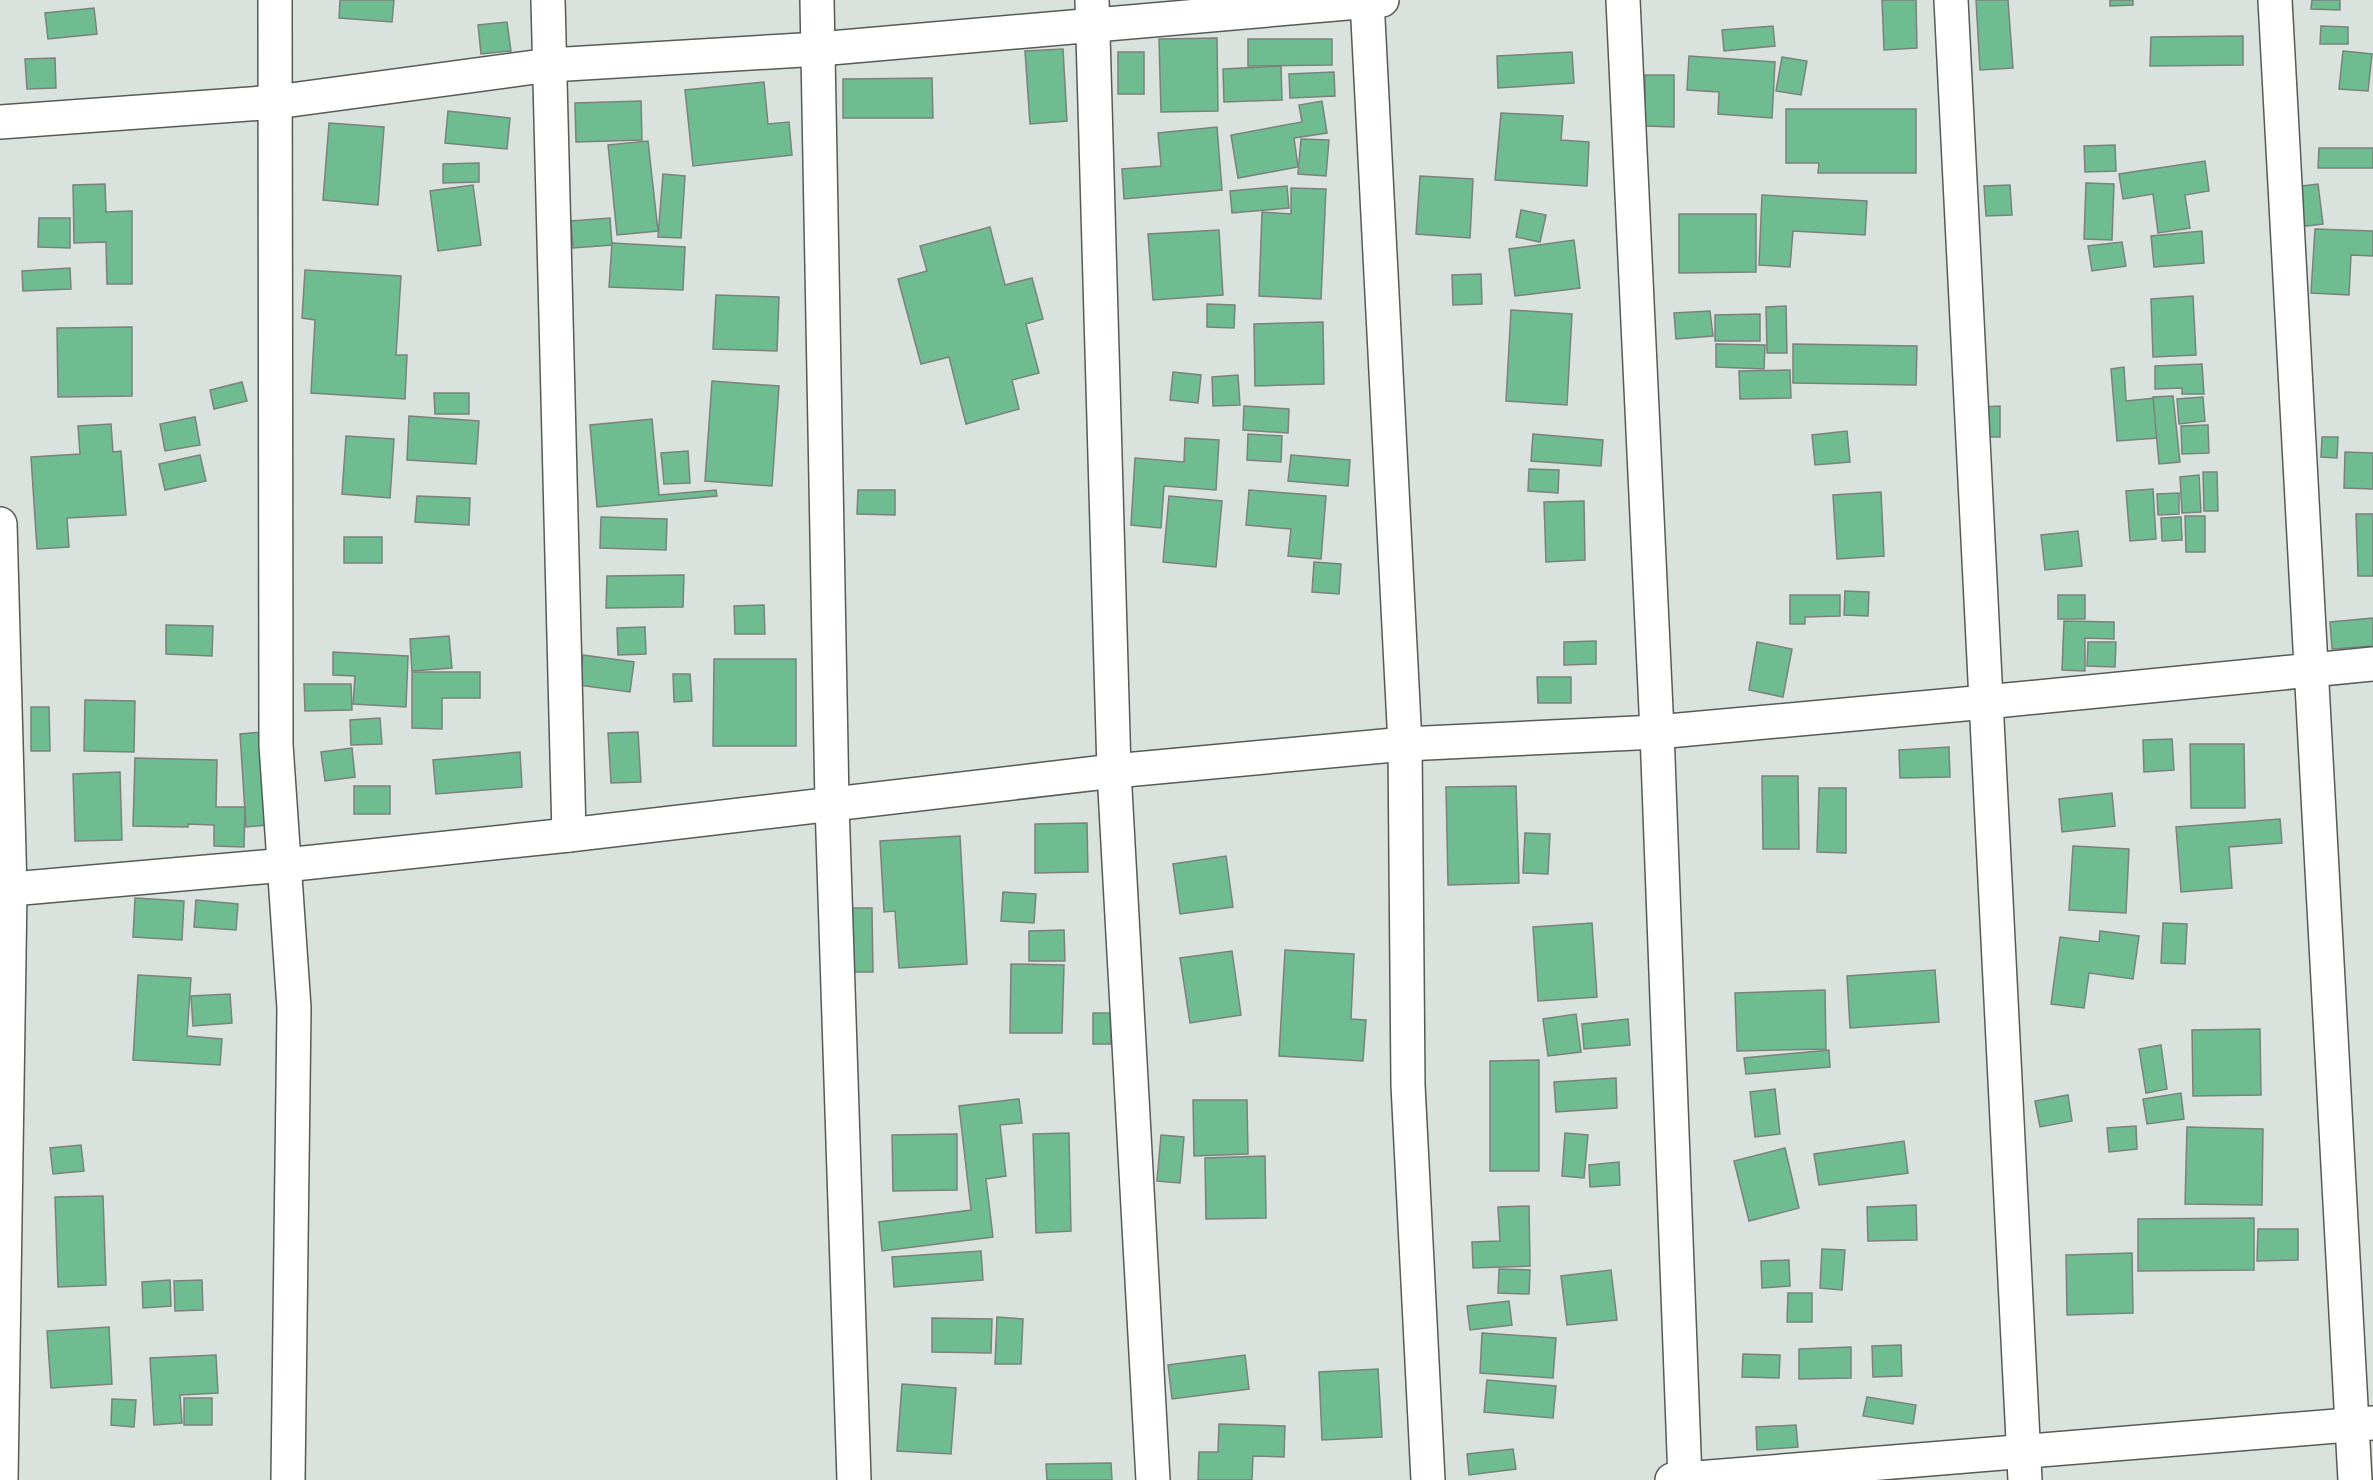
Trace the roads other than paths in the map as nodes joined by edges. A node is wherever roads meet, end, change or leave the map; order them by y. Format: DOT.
graph roads {
  1 [pos="275,0"];
  2 [pos="548,0"];
  3 [pos="818,0"];
  4 [pos="1623,0"];
  5 [pos="1951,0"];
  6 [pos="2275,0"];
  7 [pos="1372,1"];
  8 [pos="1093,12"];
  9 [pos="819,49"];
  10 [pos="550,65"];
  11 [pos="276,102"];
  12 [pos="0,122"];
  13 [pos="0,524"];
  14 [pos="2373,664"];
  15 [pos="2310,671"];
  16 [pos="1986,702"];
  17 [pos="1657,732"];
  18 [pos="1405,744"];
  19 [pos="1114,771"];
  20 [pos="832,803"];
  21 [pos="568,835"];
  22 [pos="285,865"];
  23 [pos="5,890"];
  24 [pos="2363,1424"];
  25 [pos="2024,1466"];
  26 [pos="1,1480"];
  27 [pos="288,1480"];
  28 [pos="854,1480"];
  29 [pos="1153,1480"];
  30 [pos="1428,1480"];
  31 [pos="1680,1480"];
  32 [pos="2355,1480"];
  1 -- 11 [label="street"];
  2 -- 10 [label="street"];
  3 -- 9 [label="street"];
  4 -- 17 [label="street"];
  5 -- 16 [label="street"];
  6 -- 15 [label="street"];
  7 -- 8 [label="street"];
  7 -- 18 [label="street"];
  8 -- 9 [label="street"];
  8 -- 19 [label="street"];
  9 -- 10 [label="street"];
  9 -- 20 [label="street"];
  10 -- 11 [label="street"];
  10 -- 21 [label="street"];
  11 -- 12 [label="street"];
  11 -- 22 [label="street"];
  13 -- 23 [label="street"];
  14 -- 15 [label="street"];
  15 -- 16 [label="street"];
  15 -- 24 [label="street"];
  16 -- 17 [label="street"];
  16 -- 25 [label="street"];
  17 -- 18 [label="street"];
  17 -- 31 [label="street"];
  18 -- 19 [label="street"];
  18 -- 30 [label="street"];
  19 -- 20 [label="street"];
  19 -- 29 [label="street"];
  20 -- 21 [label="street"];
  20 -- 28 [label="street"];
  21 -- 22 [label="street"];
  22 -- 23 [label="street"];
  22 -- 27 [label="street"];
  23 -- 26 [label="street"];
  24 -- 25 [label="street"];
  24 -- 32 [label="street"];
  25 -- 31 [label="street"];
}
